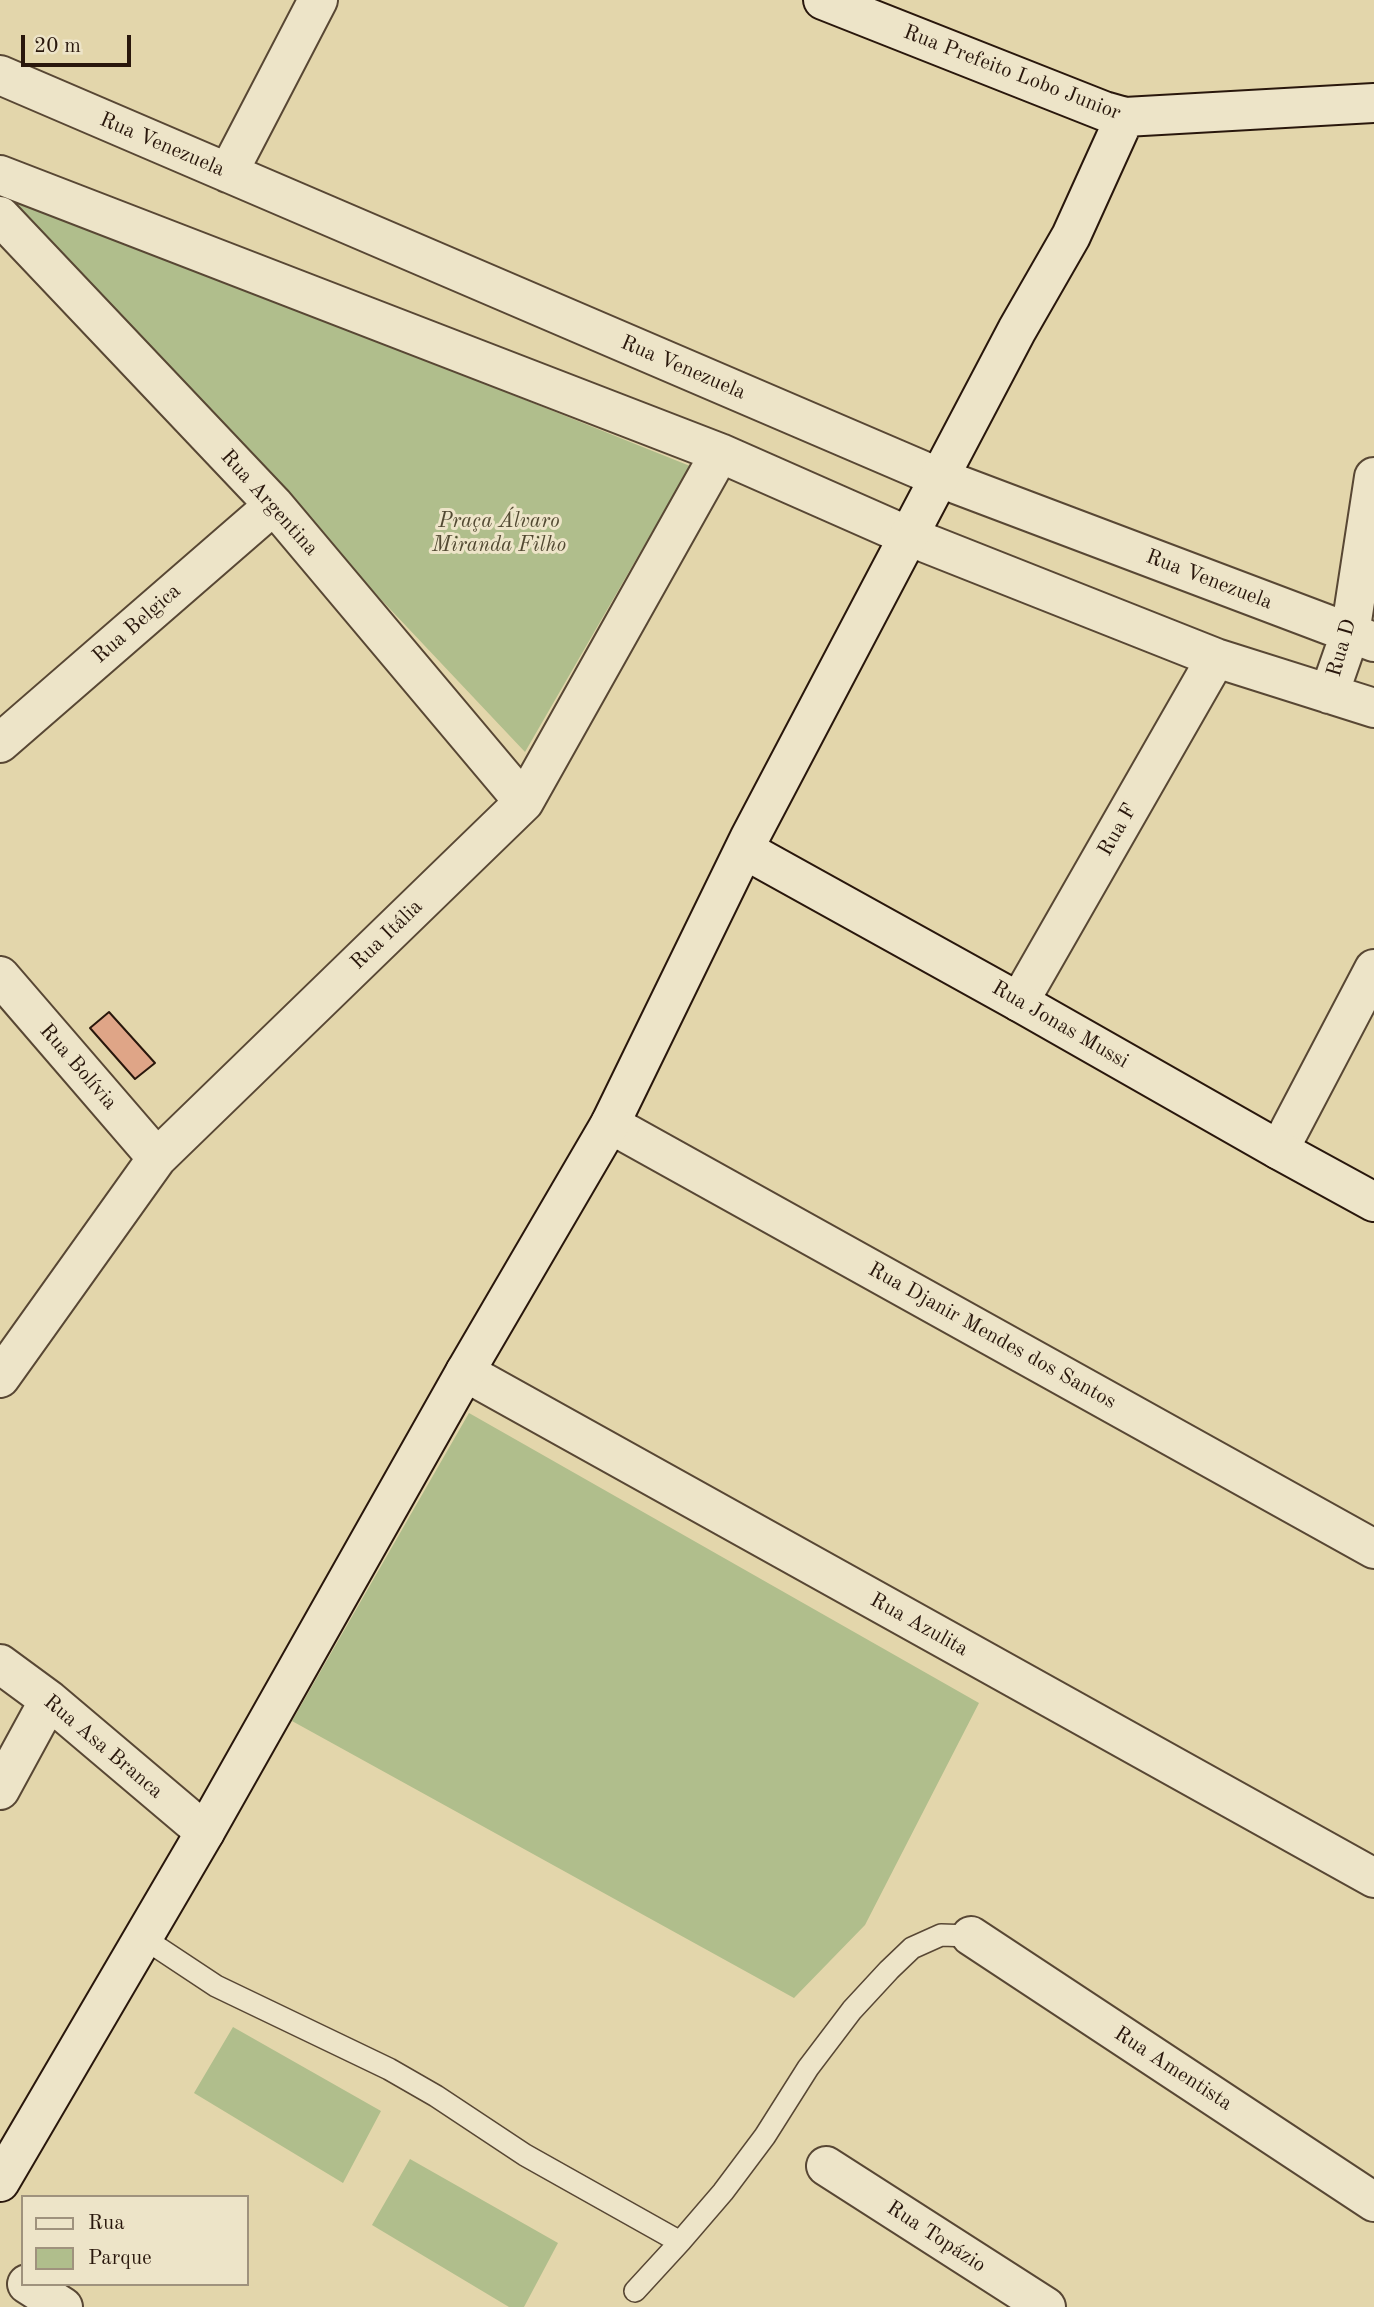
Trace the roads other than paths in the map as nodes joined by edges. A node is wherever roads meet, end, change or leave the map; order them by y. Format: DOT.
graph roads {
  1 [pos="318,0"];
  2 [pos="822,0"];
  3 [pos="0,75"];
  4 [pos="1374,103"];
  5 [pos="1125,117"];
  6 [pos="228,173"];
  7 [pos="0,175"];
  8 [pos="7,238"];
  9 [pos="720,453"];
  10 [pos="1374,477"];
  11 [pos="940,478"];
  12 [pos="274,505"];
  13 [pos="908,536"];
  14 [pos="1362,638"];
  15 [pos="1216,658"];
  16 [pos="1329,694"];
  17 [pos="1374,708"];
  18 [pos="0,743"];
  19 [pos="524,802"];
  20 [pos="745,850"];
  21 [pos="1374,969"];
  22 [pos="0,976"];
  23 [pos="1019,1002"];
  24 [pos="610,1124"];
  25 [pos="1279,1150"];
  26 [pos="157,1158"];
  27 [pos="1374,1202"];
  28 [pos="3,1366"];
  29 [pos="465,1372"];
  30 [pos="1374,1549"];
  31 [pos="0,1664"];
  32 [pos="49,1700"];
  33 [pos="0,1790"];
  34 [pos="205,1832"];
  35 [pos="1374,1878"];
  36 [pos="971,1936"];
  37 [pos="142,1937"];
  38 [pos="827,2166"];
  39 [pos="0,2182"];
  40 [pos="1374,2202"];
  41 [pos="680,2242"];
  42 [pos="0,2267"];
  43 [pos="21,2280"];
  44 [pos="30,2286"];
  45 [pos="635,2291"];
  46 [pos="62,2307"];
  47 [pos="1046,2307"];
  1 -- 6 [label="street"];
  2 -- 5 [label="street, Rua Prefeito Lobo Junior"];
  3 -- 6 [label="street, Rua Venezuela"];
  4 -- 5 [label="street, Rua Prefeito Lobo Junior"];
  5 -- 11 [label="street"];
  6 -- 11 [label="street, Rua Venezuela"];
  7 -- 9 [label="street"];
  8 -- 12 [label="street, Rua Argentina"];
  9 -- 13 [label="street"];
  9 -- 19 [label="street, Rua Itália"];
  10 -- 14 [label="street, Rua D"];
  11 -- 13 [label="street"];
  11 -- 14 [label="street, Rua Venezuela"];
  12 -- 18 [label="street, Rua Belgica"];
  12 -- 19 [label="street, Rua Argentina"];
  13 -- 15 [label="street"];
  13 -- 20 [label="street"];
  14 -- 16 [label="street, Rua D"];
  15 -- 16 [label="street"];
  15 -- 23 [label="street, Rua F"];
  16 -- 17 [label="street"];
  19 -- 26 [label="street, Rua Itália"];
  20 -- 23 [label="street, Rua Jonas Mussi"];
  20 -- 24 [label="street"];
  21 -- 25 [label="street"];
  22 -- 26 [label="street, Rua Bolívia"];
  23 -- 25 [label="street, Rua Jonas Mussi"];
  24 -- 29 [label="street"];
  24 -- 30 [label="street, Rua Djanir Mendes dos Santos"];
  25 -- 27 [label="street, Rua Jonas Mussi"];
  26 -- 28 [label="street, Rua Itália"];
  29 -- 34 [label="street"];
  29 -- 35 [label="street, Rua Azulita"];
  31 -- 32 [label="street, Rua Asa Branca"];
  32 -- 33 [label="street"];
  32 -- 34 [label="street, Rua Asa Branca"];
  34 -- 37 [label="street"];
  36 -- 40 [label="street, Rua Amentista"];
  36 -- 41 [label="lane"];
  37 -- 39 [label="street"];
  37 -- 41 [label="lane"];
  38 -- 47 [label="street, Rua Topázio"];
  41 -- 45 [label="lane"];
  42 -- 43 [label="street"];
  44 -- 46 [label="street"];
}
